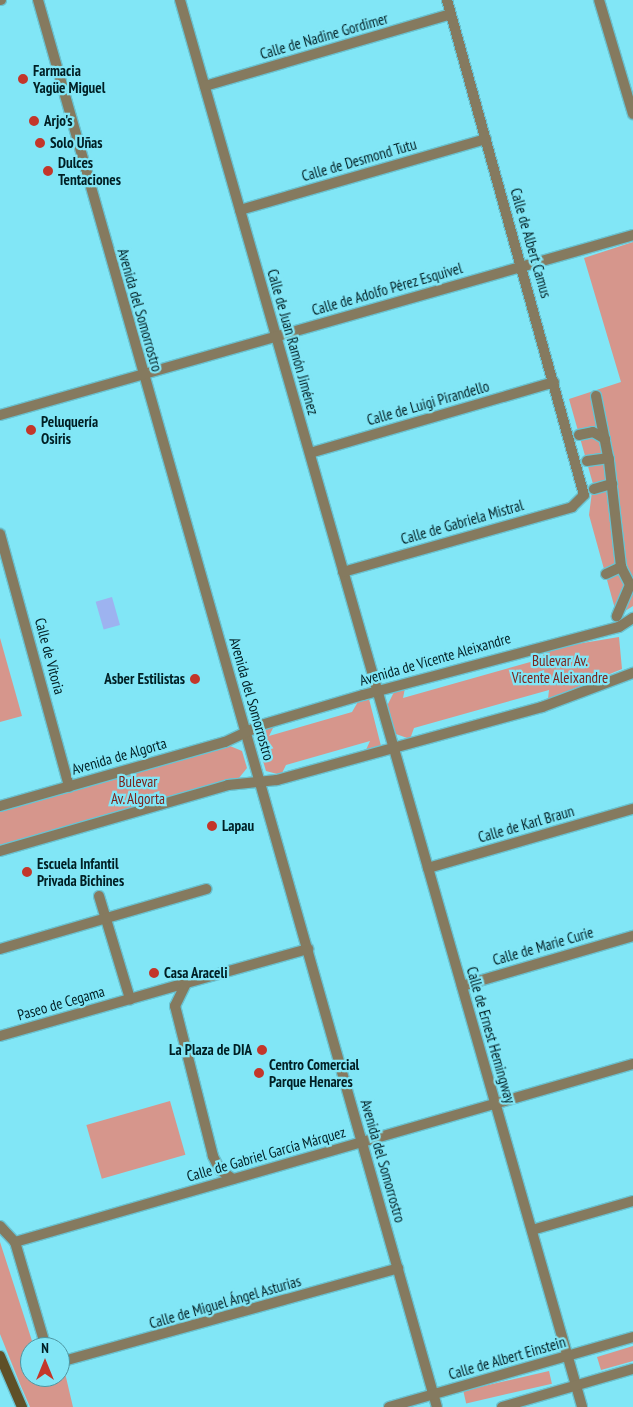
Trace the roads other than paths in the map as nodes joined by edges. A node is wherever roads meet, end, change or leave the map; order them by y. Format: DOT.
graph roads {
  1 [pos="38,0"];
  2 [pos="180,0"];
  3 [pos="447,0"];
  4 [pos="599,0"];
  5 [pos="451,14"];
  6 [pos="205,86"];
  7 [pos="633,114"];
  8 [pos="486,139"];
  9 [pos="240,210"];
  10 [pos="633,234"];
  11 [pos="522,266"];
  12 [pos="276,336"];
  13 [pos="142,374"];
  14 [pos="554,382"];
  15 [pos="596,396"];
  16 [pos="0,415"];
  17 [pos="579,436"];
  18 [pos="605,439"];
  19 [pos="310,454"];
  20 [pos="609,458"];
  21 [pos="586,461"];
  22 [pos="612,484"];
  23 [pos="594,489"];
  24 [pos="584,495"];
  25 [pos="0,534"];
  26 [pos="621,567"];
  27 [pos="343,572"];
  28 [pos="606,574"];
  29 [pos="617,616"];
  30 [pos="633,618"];
  31 [pos="630,676"];
  32 [pos="378,692"];
  33 [pos="246,733"];
  34 [pos="393,748"];
  35 [pos="260,783"];
  36 [pos="69,787"];
  37 [pos="0,806"];
  38 [pos="633,809"];
  39 [pos="0,851"];
  40 [pos="428,868"];
  41 [pos="206,889"];
  42 [pos="99,896"];
  43 [pos="106,918"];
  44 [pos="633,936"];
  45 [pos="0,949"];
  46 [pos="308,949"];
  47 [pos="186,983"];
  48 [pos="462,986"];
  49 [pos="130,999"];
  50 [pos="0,1036"];
  51 [pos="633,1064"];
  52 [pos="496,1105"];
  53 [pos="362,1142"];
  54 [pos="233,1179"];
  55 [pos="633,1201"];
  56 [pos="0,1226"];
  57 [pos="532,1230"];
  58 [pos="16,1242"];
  59 [pos="398,1268"];
  60 [pos="43,1337"];
  61 [pos="633,1337"];
  62 [pos="0,1356"];
  63 [pos="568,1356"];
  64 [pos="70,1359"];
  65 [pos="633,1369"];
  66 [pos="576,1386"];
  67 [pos="434,1394"];
  68 [pos="22,1407"];
  69 [pos="389,1407"];
  70 [pos="438,1407"];
  71 [pos="502,1407"];
  72 [pos="582,1407"];
  1 -- 13 [label="street, Avenida del Somorrostro"];
  2 -- 6 [label="street, Calle de Juan Ramón Jiménez"];
  3 -- 5 [label="street, Calle de Albert Camus"];
  4 -- 7 [label="street"];
  5 -- 6 [label="street, Calle de Nadine Gordimer"];
  5 -- 8 [label="street, Calle de Albert Camus"];
  6 -- 9 [label="street, Calle de Juan Ramón Jiménez"];
  8 -- 9 [label="street, Calle de Desmond Tutu"];
  8 -- 11 [label="street, Calle de Albert Camus"];
  9 -- 12 [label="street, Calle de Juan Ramón Jiménez"];
  10 -- 11 [label="street, Calle de Adolfo Pérez Esquivel"];
  11 -- 12 [label="street, Calle de Adolfo Pérez Esquivel"];
  11 -- 14 [label="street, Calle de Albert Camus"];
  12 -- 13 [label="street, Calle de Adolfo Pérez Esquivel"];
  12 -- 19 [label="street, Calle de Juan Ramón Jiménez"];
  13 -- 16 [label="street, Calle de Adolfo Pérez Esquivel"];
  13 -- 33 [label="street, Avenida del Somorrostro"];
  14 -- 19 [label="street, Calle de Luigi Pirandello"];
  14 -- 24 [label="street, Calle de Albert Camus"];
  15 -- 18 [label="street"];
  17 -- 18 [label="street"];
  18 -- 20 [label="street"];
  19 -- 27 [label="street, Calle de Juan Ramón Jiménez"];
  20 -- 21 [label="street"];
  20 -- 22 [label="street"];
  22 -- 23 [label="street"];
  22 -- 26 [label="street"];
  24 -- 27 [label="street, Calle de Gabriela Mistral"];
  25 -- 36 [label="street, Calle de Vitoria"];
  26 -- 28 [label="street"];
  26 -- 29 [label="street"];
  27 -- 32 [label="street, Calle de Juan Ramón Jiménez"];
  30 -- 32 [label="street, Avenida de Vicente Aleixandre"];
  31 -- 34 [label="street"];
  32 -- 33 [label="street, Avenida de Vicente Aleixandre"];
  32 -- 34 [label="street, Calle de Ernest Hemingway"];
  33 -- 35 [label="street, Avenida del Somorrostro"];
  33 -- 36 [label="street, Avenida de Algorta"];
  34 -- 35 [label="street"];
  34 -- 40 [label="street, Calle de Ernest Hemingway"];
  35 -- 39 [label="street"];
  35 -- 46 [label="street, Avenida del Somorrostro"];
  36 -- 37 [label="street, Avenida de Algorta"];
  38 -- 40 [label="street, Calle de Karl Braun"];
  40 -- 48 [label="street, Calle de Ernest Hemingway"];
  41 -- 43 [label="street"];
  42 -- 43 [label="street, Paseo de Cegama"];
  43 -- 45 [label="street"];
  43 -- 49 [label="street, Paseo de Cegama"];
  44 -- 48 [label="street, Calle de Marie Curie"];
  46 -- 47 [label="street, Paseo de Cegama"];
  46 -- 53 [label="street, Avenida del Somorrostro"];
  47 -- 49 [label="street, Paseo de Cegama"];
  47 -- 54 [label="street"];
  48 -- 52 [label="street, Calle de Ernest Hemingway"];
  49 -- 50 [label="street, Paseo de Cegama"];
  51 -- 52 [label="street, Calle de Gabriel García Márquez"];
  52 -- 53 [label="street, Calle de Gabriel García Márquez"];
  52 -- 57 [label="street, Calle de Ernest Hemingway"];
  53 -- 54 [label="street, Calle de Gabriel García Márquez"];
  53 -- 59 [label="street, Avenida del Somorrostro"];
  54 -- 58 [label="street, Calle de Gabriel García Márquez"];
  55 -- 57 [label="street"];
  56 -- 58 [label="street"];
  57 -- 63 [label="street, Calle de Ernest Hemingway"];
  58 -- 60 [label="street"];
  59 -- 64 [label="street, Calle de Miguel Ángel Asturias"];
  59 -- 67 [label="street, Avenida del Somorrostro"];
  61 -- 63 [label="street, Calle de Albert Einstein"];
  62 -- 68 [label="street"];
  63 -- 66 [label="street, Calle de Ernest Hemingway"];
  63 -- 67 [label="street, Calle de Albert Einstein"];
  65 -- 66 [label="street"];
  66 -- 71 [label="street"];
  66 -- 72 [label="street, Calle de Ernest Hemingway"];
  67 -- 69 [label="street, Calle de Albert Einstein"];
  67 -- 70 [label="street, Avenida del Somorrostro"];
}
